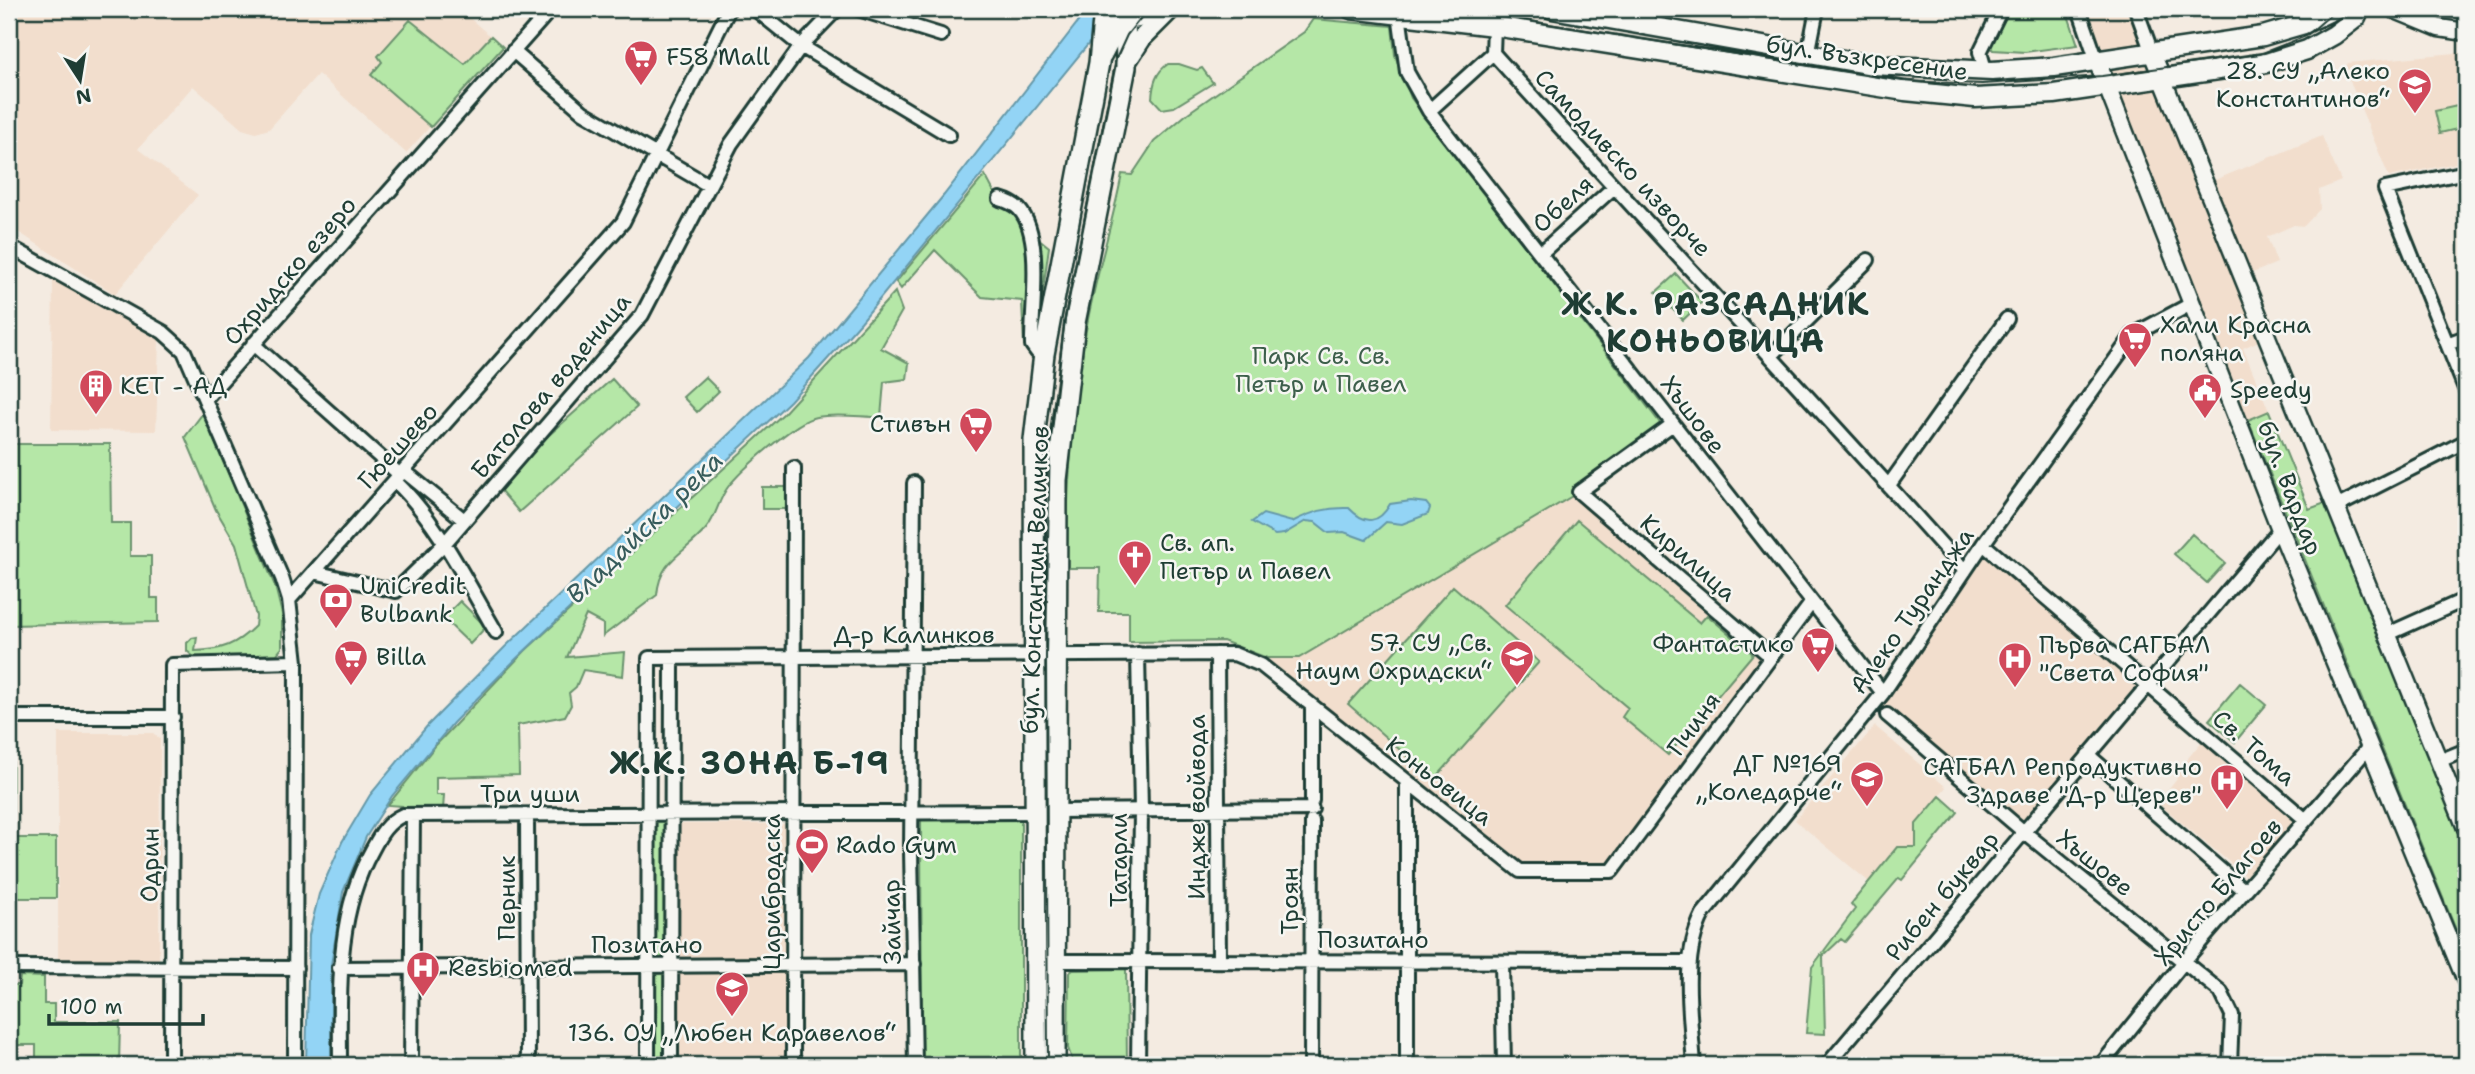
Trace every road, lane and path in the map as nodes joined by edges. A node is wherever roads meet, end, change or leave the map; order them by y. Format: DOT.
graph roads {
  1 [pos="551,9"];
  2 [pos="729,9"];
  3 [pos="755,9"];
  4 [pos="837,9"];
  5 [pos="858,9"];
  6 [pos="1104,9"];
  7 [pos="1125,9"];
  8 [pos="1351,9"];
  9 [pos="1552,9"];
  10 [pos="1649,9"];
  11 [pos="1817,9"];
  12 [pos="2001,9"];
  13 [pos="2079,9"];
  14 [pos="2136,9"];
  15 [pos="2335,9"];
  16 [pos="2360,9"];
  17 [pos="2393,9"];
  18 [pos="1169,10"];
  19 [pos="1436,13"];
  20 [pos="1399,14"];
  21 [pos="1494,26"];
  22 [pos="1646,27"];
  23 [pos="2466,32"];
  24 [pos="941,35"];
  25 [pos="801,46"];
  26 [pos="513,51"];
  27 [pos="1493,53"];
  28 [pos="2152,53"];
  29 [pos="1808,55"];
  30 [pos="1127,61"];
  31 [pos="2097,61"];
  32 [pos="1099,63"];
  33 [pos="1993,71"];
  34 [pos="2162,79"];
  35 [pos="2107,88"];
  36 [pos="1429,111"];
  37 [pos="949,135"];
  38 [pos="659,154"];
  39 [pos="2466,172"];
  40 [pos="708,185"];
  41 [pos="1614,187"];
  42 [pos="1000,199"];
  43 [pos="9,246"];
  44 [pos="1541,253"];
  45 [pos="1868,260"];
  46 [pos="2193,303"];
  47 [pos="2007,318"];
  48 [pos="2466,337"];
  49 [pos="253,344"];
  50 [pos="2447,344"];
  51 [pos="1044,354"];
  52 [pos="1771,356"];
  53 [pos="2466,391"];
  54 [pos="206,398"];
  55 [pos="1673,424"];
  56 [pos="2466,441"];
  57 [pos="794,468"];
  58 [pos="400,475"];
  59 [pos="914,483"];
  60 [pos="1889,485"];
  61 [pos="2336,507"];
  62 [pos="464,520"];
  63 [pos="2280,529"];
  64 [pos="444,544"];
  65 [pos="1983,544"];
  66 [pos="1965,571"];
  67 [pos="314,572"];
  68 [pos="2466,599"];
  69 [pos="289,600"];
  70 [pos="1812,602"];
  71 [pos="496,632"];
  72 [pos="2388,634"];
  73 [pos="1217,653"];
  74 [pos="1138,654"];
  75 [pos="912,656"];
  76 [pos="1034,656"];
  77 [pos="1055,656"];
  78 [pos="1770,656"];
  79 [pos="792,657"];
  80 [pos="672,658"];
  81 [pos="296,662"];
  82 [pos="1261,665"];
  83 [pos="2148,684"];
  84 [pos="1883,693"];
  85 [pos="1312,708"];
  86 [pos="1887,715"];
  87 [pos="9,717"];
  88 [pos="173,717"];
  89 [pos="2369,747"];
  90 [pos="2466,750"];
  91 [pos="2088,755"];
  92 [pos="2439,761"];
  93 [pos="1407,782"];
  94 [pos="1141,810"];
  95 [pos="1312,810"];
  96 [pos="1035,811"];
  97 [pos="1055,811"];
  98 [pos="1218,811"];
  99 [pos="911,813"];
  100 [pos="648,814"];
  101 [pos="671,814"];
  102 [pos="792,814"];
  103 [pos="408,815"];
  104 [pos="527,815"];
  105 [pos="2306,820"];
  106 [pos="2466,828"];
  107 [pos="2024,832"];
  108 [pos="1612,871"];
  109 [pos="2245,891"];
  110 [pos="1219,960"];
  111 [pos="1055,961"];
  112 [pos="1139,961"];
  113 [pos="1311,961"];
  114 [pos="1407,962"];
  115 [pos="1502,962"];
  116 [pos="1690,962"];
  117 [pos="2184,962"];
  118 [pos="914,964"];
  119 [pos="671,965"];
  120 [pos="793,965"];
  121 [pos="528,966"];
  122 [pos="648,966"];
  123 [pos="9,967"];
  124 [pos="171,967"];
  125 [pos="412,967"];
  126 [pos="296,968"];
  127 [pos="340,968"];
  128 [pos="2466,981"];
  129 [pos="1056,1063"];
  130 [pos="171,1065"];
  131 [pos="295,1065"];
  132 [pos="340,1065"];
  133 [pos="411,1065"];
  134 [pos="528,1065"];
  135 [pos="648,1065"];
  136 [pos="671,1065"];
  137 [pos="793,1065"];
  138 [pos="915,1065"];
  139 [pos="1036,1065"];
  140 [pos="1138,1065"];
  141 [pos="1311,1065"];
  142 [pos="1407,1065"];
  143 [pos="1504,1065"];
  144 [pos="1694,1065"];
  145 [pos="1827,1065"];
  146 [pos="2101,1065"];
  147 [pos="2230,1065"];
  1 -- 26 [label="street, Охридско езеро"];
  2 -- 38 [label="street, Гюешево"];
  3 -- 25 [label="street"];
  4 -- 25 [label="street, Батолова воденица"];
  5 -- 24 [label="street"];
  6 -- 32 [label="main road, бул. Константин Величков"];
  7 -- 18 [label="main road"];
  7 -- 30 [label="main road, бул. Константин Величков"];
  7 -- 32 [label="main road"];
  8 -- 20 [label="main road, бул. Възкресение"];
  9 -- 22 [label="main road, бул. Възкресение"];
  10 -- 22 [label="street"];
  11 -- 29 [label="street"];
  12 -- 33 [label="street"];
  13 -- 31 [label="street, бул. Вардар"];
  14 -- 28 [label="street"];
  15 -- 28 [label="main road, бул. Възкресение"];
  16 -- 34 [label="main road, бул. Възкресение"];
  17 -- 23 [label="street"];
  18 -- 30 [label="main road"];
  19 -- 20 [label="main road, бул. Възкресение"];
  19 -- 21 [label="main road, бул. Възкресение"];
  20 -- 36 [label="street, Хъшове"];
  21 -- 27 [label="street"];
  21 -- 35 [label="main road, бул. Възкресение"];
  22 -- 29 [label="main road, бул. Възкресение"];
  25 -- 37 [label="street"];
  25 -- 40 [label="street, Батолова воденица"];
  26 -- 38 [label="street"];
  26 -- 49 [label="street, Охридско езеро"];
  27 -- 36 [label="street"];
  27 -- 41 [label="street, Самодивско изворче"];
  28 -- 31 [label="main road, бул. Възкресение"];
  28 -- 34 [label="street, бул. Вардар"];
  29 -- 33 [label="main road, бул. Възкресение"];
  30 -- 77 [label="main road, бул. Константин Величков"];
  31 -- 33 [label="main road, бул. Възкресение"];
  31 -- 35 [label="street, бул. Вардар"];
  32 -- 51 [label="main road, бул. Константин Величков"];
  34 -- 35 [label="main road, бул. Възкресение"];
  34 -- 61 [label="street, бул. Вардар"];
  35 -- 46 [label="street, бул. Вардар"];
  36 -- 44 [label="street, Хъшове"];
  38 -- 40 [label="street"];
  38 -- 58 [label="street, Гюешево"];
  39 -- 50 [label="street"];
  40 -- 62 [label="street, Батолова воденица"];
  41 -- 44 [label="street, Обеля"];
  41 -- 52 [label="street, Самодивско изворче"];
  42 -- 51 [label="street"];
  43 -- 54 [label="street"];
  44 -- 55 [label="street, Хъшове"];
  45 -- 52 [label="street"];
  46 -- 63 [label="street, бул. Вардар"];
  46 -- 65 [label="street, Алеко Туранджа"];
  47 -- 60 [label="street"];
  48 -- 50 [label="street"];
  49 -- 54 [label="street, Охридско езеро"];
  49 -- 58 [label="street"];
  50 -- 53 [label="street"];
  51 -- 76 [label="main road, бул. Константин Величков"];
  52 -- 60 [label="street, Самодивско изворче"];
  54 -- 69 [label="street"];
  55 -- 70 [label="street, Хъшове"];
  55 -- 78 [label="street, Кирилица"];
  56 -- 61 [label="street"];
  57 -- 79 [label="street, Царибродска"];
  58 -- 62 [label="street"];
  58 -- 64 [label="street"];
  58 -- 67 [label="street, Гюешево"];
  59 -- 75 [label="street, Зайчар"];
  60 -- 66 [label="street, Самодивско изворче"];
  61 -- 72 [label="street, бул. Вардар"];
  62 -- 64 [label="street, Батолова воденица"];
  63 -- 83 [label="street, Рибен буквар"];
  63 -- 89 [label="street, бул. Вардар"];
  64 -- 67 [label="street, Батолова воденица"];
  64 -- 71 [label="street"];
  65 -- 66 [label="street, Алеко Туранджа"];
  65 -- 83 [label="street, Св. Тома"];
  66 -- 84 [label="street, Алеко Туранджа"];
  67 -- 69 [label="street, Гюешево"];
  68 -- 72 [label="street"];
  69 -- 81 [label="street"];
  70 -- 78 [label="street, Пчиня"];
  70 -- 84 [label="street, Хъшове"];
  72 -- 92 [label="street, бул. Вардар"];
  73 -- 74 [label="street, Д-р Калинков"];
  73 -- 82 [label="street, Д-р Калинков"];
  73 -- 98 [label="street, Индже войвода"];
  74 -- 77 [label="street, Д-р Калинков"];
  74 -- 94 [label="street, Татарли"];
  75 -- 76 [label="street, Д-р Калинков"];
  75 -- 79 [label="street, Д-р Калинков"];
  75 -- 99 [label="street, Зайчар"];
  76 -- 77 [label="street, Д-р Калинков"];
  76 -- 96 [label="main road, бул. Константин Величков"];
  77 -- 97 [label="main road, бул. Константин Величков"];
  78 -- 108 [label="street, Пчиня"];
  79 -- 80 [label="street, Д-р Калинков"];
  79 -- 102 [label="street, Царибродска"];
  80 -- 100 [label="street, Д-р Калинков"];
  80 -- 101 [label="street"];
  81 -- 88 [label="street, Одрин"];
  81 -- 126 [label="street"];
  82 -- 85 [label="street, Коньовица"];
  83 -- 91 [label="street, Рибен буквар"];
  83 -- 105 [label="street, Св. Тома"];
  84 -- 116 [label="street, Алеко Туранджа"];
  85 -- 93 [label="street, Коньовица"];
  85 -- 95 [label="street, Троян"];
  86 -- 107 [label="street, Хъшове"];
  87 -- 88 [label="street"];
  88 -- 124 [label="street, Одрин"];
  89 -- 105 [label="street, Христо Благоев"];
  89 -- 128 [label="street, бул. Вардар"];
  90 -- 92 [label="street"];
  91 -- 107 [label="street, Рибен буквар"];
  91 -- 109 [label="street"];
  92 -- 106 [label="street, бул. Вардар"];
  93 -- 108 [label="street, Коньовица"];
  93 -- 114 [label="street"];
  94 -- 97 [label="street"];
  94 -- 98 [label="street"];
  94 -- 112 [label="street, Татарли"];
  95 -- 98 [label="street"];
  95 -- 113 [label="street, Троян"];
  96 -- 99 [label="street, Три уши"];
  96 -- 139 [label="main road, бул. Константин Величков"];
  97 -- 111 [label="main road, бул. Константин Величков"];
  98 -- 110 [label="street, Индже войвода"];
  99 -- 102 [label="street, Три уши"];
  99 -- 118 [label="street, Зайчар"];
  100 -- 101 [label="street, Три уши"];
  100 -- 104 [label="street, Три уши"];
  100 -- 122 [label="street"];
  101 -- 102 [label="street, Три уши"];
  101 -- 119 [label="street"];
  102 -- 120 [label="street, Царибродска"];
  103 -- 104 [label="street, Три уши"];
  103 -- 125 [label="street"];
  103 -- 127 [label="street"];
  104 -- 121 [label="street, Перник"];
  105 -- 109 [label="street, Христо Благоев"];
  107 -- 117 [label="street, Хъшове"];
  107 -- 145 [label="street, Рибен буквар"];
  109 -- 117 [label="street, Христо Благоев"];
  110 -- 112 [label="street, Позитано"];
  110 -- 113 [label="street, Позитано"];
  111 -- 112 [label="street, Позитано"];
  111 -- 129 [label="main road, бул. Константин Величков"];
  112 -- 140 [label="street, Татарли"];
  113 -- 114 [label="street, Позитано"];
  113 -- 141 [label="street, Троян"];
  114 -- 115 [label="street, Позитано"];
  114 -- 142 [label="street"];
  115 -- 116 [label="street, Позитано"];
  115 -- 143 [label="street"];
  116 -- 144 [label="street, Алеко Туранджа"];
  117 -- 146 [label="street, Христо Благоев"];
  117 -- 147 [label="street, Хъшове"];
  118 -- 120 [label="street, Позитано"];
  118 -- 138 [label="street, Зайчар"];
  119 -- 120 [label="street, Позитано"];
  119 -- 122 [label="street, Позитано"];
  119 -- 136 [label="street"];
  120 -- 137 [label="street, Царибродска"];
  121 -- 122 [label="street, Позитано"];
  121 -- 125 [label="street, Позитано"];
  121 -- 134 [label="street, Перник"];
  122 -- 135 [label="street"];
  123 -- 124 [label="street"];
  124 -- 126 [label="street"];
  124 -- 130 [label="street, Одрин"];
  125 -- 127 [label="street, Позитано"];
  125 -- 133 [label="street"];
  126 -- 131 [label="street"];
  127 -- 132 [label="street"];
}
